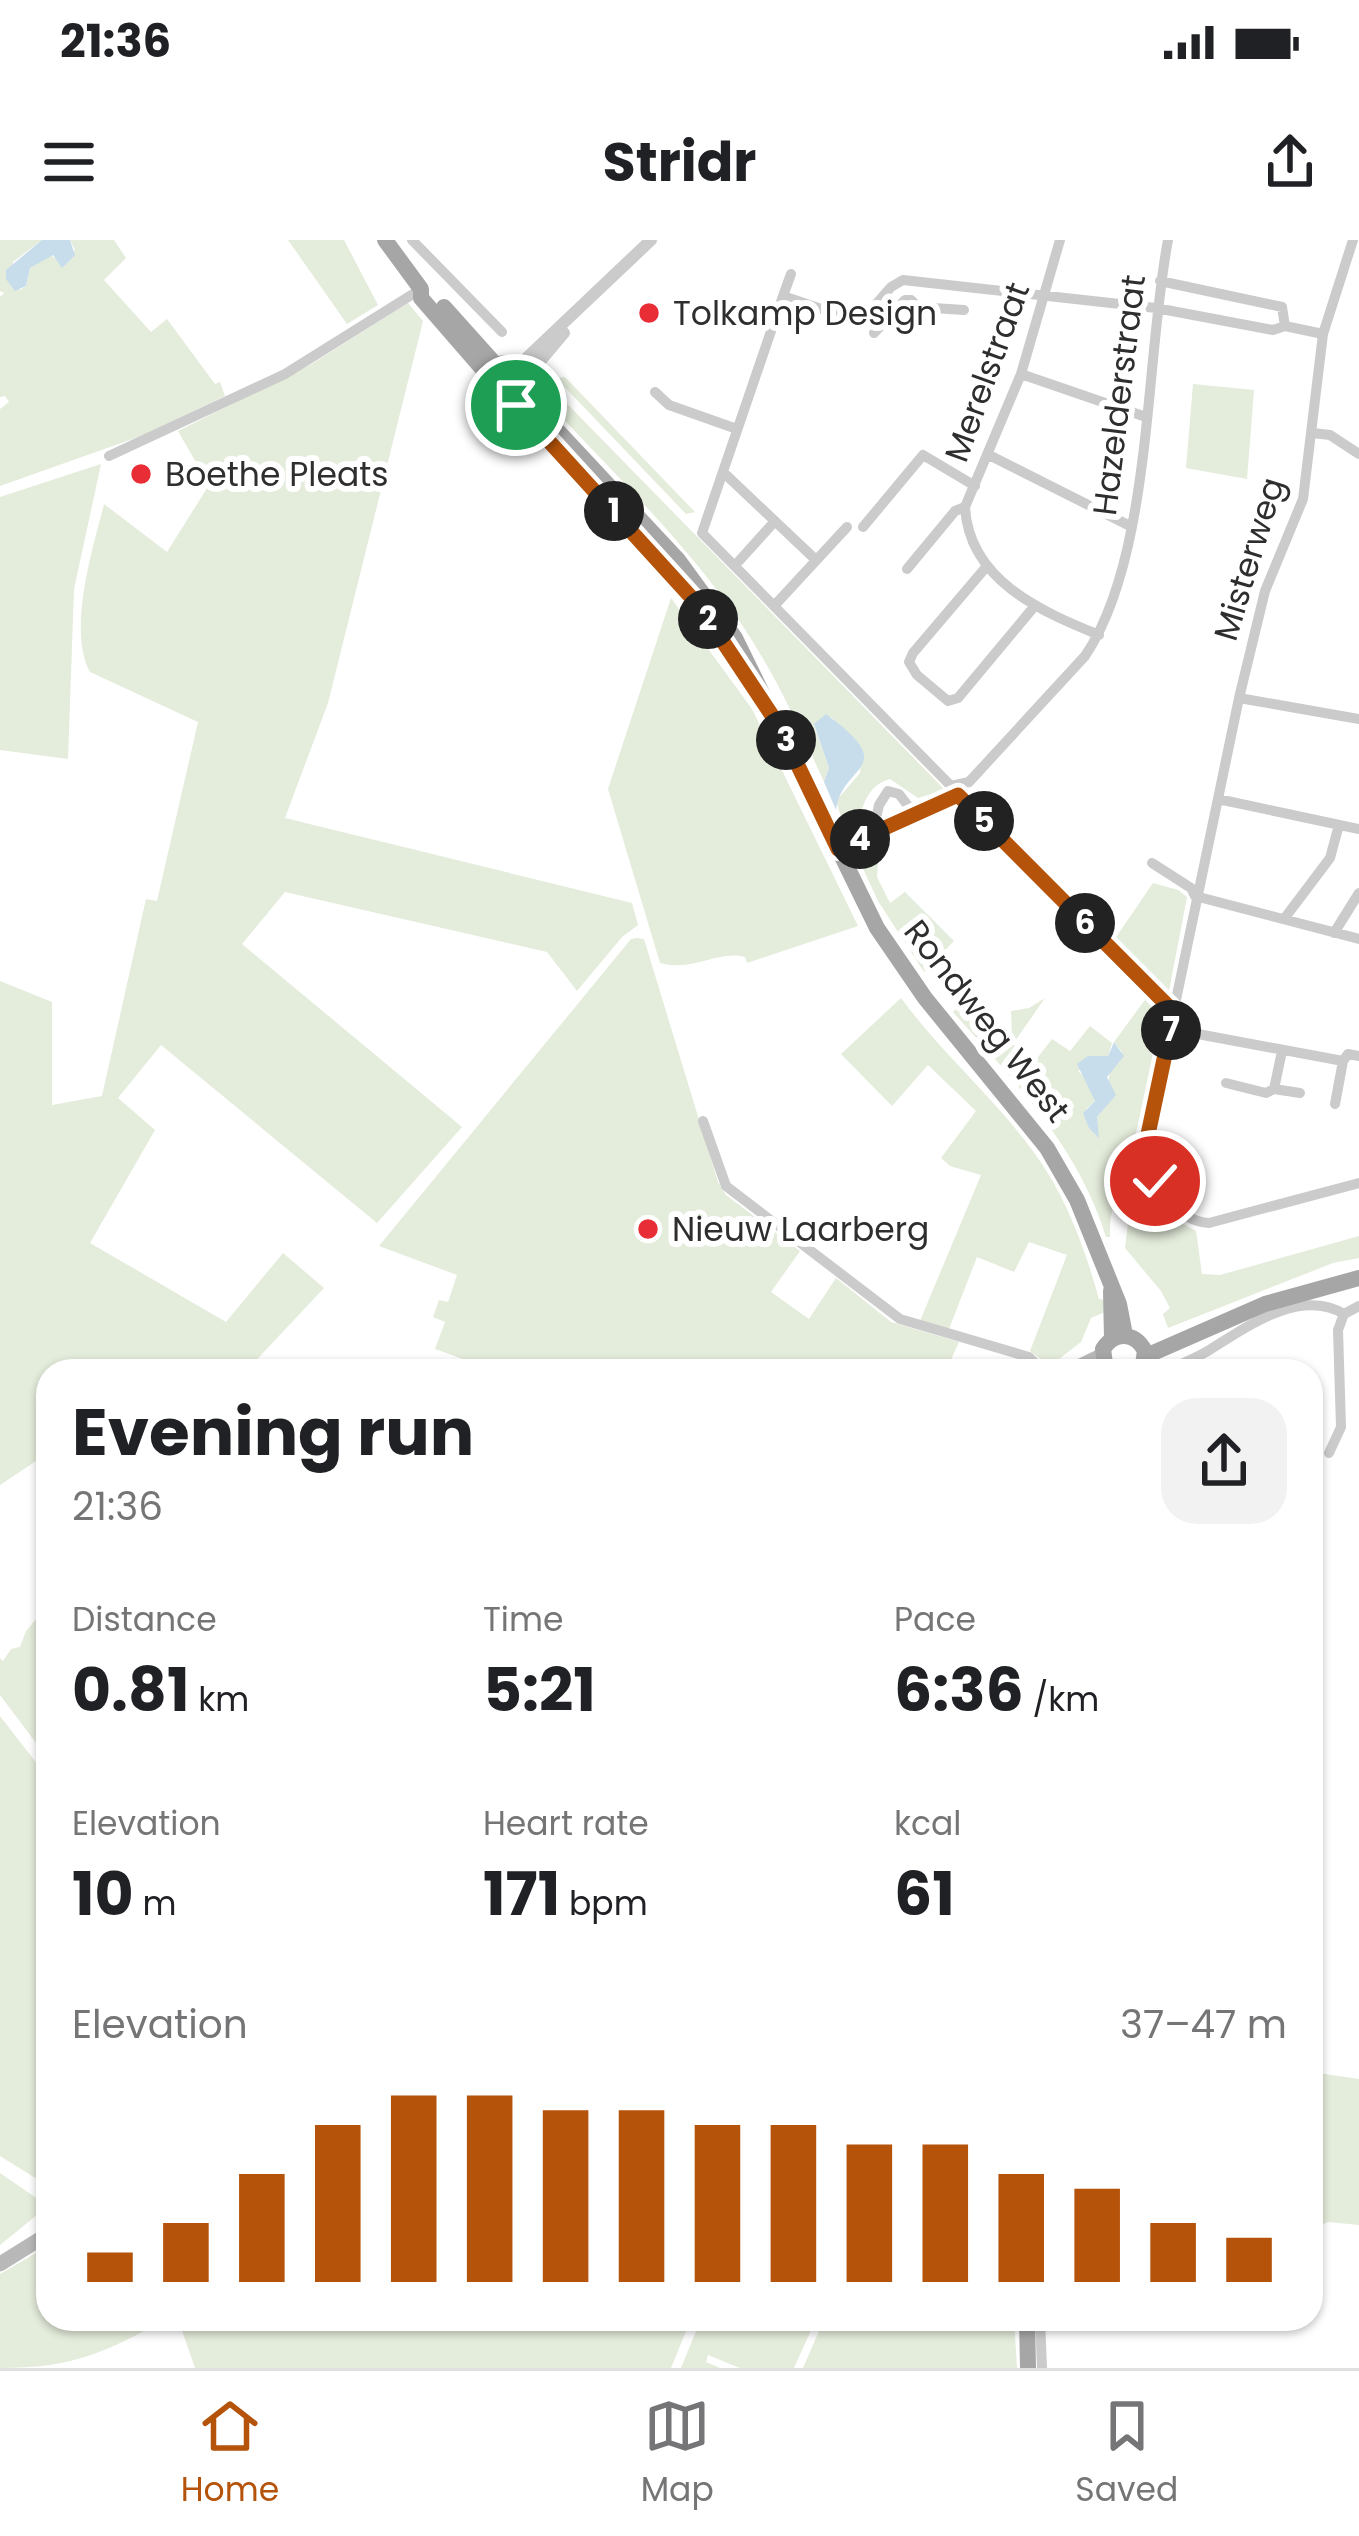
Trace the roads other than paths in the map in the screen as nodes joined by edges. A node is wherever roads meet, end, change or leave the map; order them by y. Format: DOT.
graph roads {
  1 [pos="385,240"];
  2 [pos="412,240"];
  3 [pos="651,240"];
  4 [pos="1060,240"];
  5 [pos="1168,240"];
  6 [pos="1353,240"];
  7 [pos="791,274"];
  8 [pos="916,281"];
  9 [pos="1160,281"];
  10 [pos="421,290"];
  11 [pos="886,294"];
  12 [pos="1044,295"];
  13 [pos="783,296"];
  14 [pos="905,302"];
  15 [pos="1156,308"];
  16 [pos="964,310"];
  17 [pos="1285,326"];
  18 [pos="502,332"];
  19 [pos="874,333"];
  20 [pos="1323,334"];
  21 [pos="492,370"];
  22 [pos="1021,374"];
  23 [pos="521,386"];
  24 [pos="655,392"];
  25 [pos="1146,417"];
  26 [pos="737,429"];
  27 [pos="1312,433"];
  28 [pos="1359,454"];
  29 [pos="989,455"];
  30 [pos="110,456"];
  31 [pos="723,472"];
  32 [pos="975,487"];
  33 [pos="965,507"];
  34 [pos="775,521"];
  35 [pos="1130,526"];
  36 [pos="847,527"];
  37 [pos="863,527"];
  38 [pos="816,560"];
  39 [pos="739,561"];
  40 [pos="987,566"];
  41 [pos="907,569"];
  42 [pos="774,606"];
  43 [pos="1033,608"];
  44 [pos="1099,635"];
  45 [pos="1239,698"];
  46 [pos="1359,719"];
  47 [pos="1218,799"];
  48 [pos="914,814"];
  49 [pos="1340,825"];
  50 [pos="1359,829"];
  51 [pos="873,832"];
  52 [pos="838,849"];
  53 [pos="1152,863"];
  54 [pos="1359,893"];
  55 [pos="1196,896"];
  56 [pos="1284,919"];
  57 [pos="1334,933"];
  58 [pos="1359,939"];
  59 [pos="1174,1012"];
  60 [pos="1171,1030"];
  61 [pos="1282,1051"];
  62 [pos="1359,1056"];
  63 [pos="1343,1060"];
  64 [pos="1226,1083"];
  65 [pos="1274,1088"];
  66 [pos="1300,1093"];
  67 [pos="1335,1104"];
  68 [pos="703,1121"];
  69 [pos="1359,1183"];
  70 [pos="1359,1277"];
  71 [pos="1359,1306"];
  72 [pos="1344,1314"];
  73 [pos="1118,1337"];
  74 [pos="1144,1357"];
  75 [pos="1031,1359"];
  76 [pos="1104,1359"];
  77 [pos="1189,1359"];
  78 [pos="1329,1453"];
  79 [pos="36,2242"];
  80 [pos="0,2264"];
  81 [pos="1028,2331"];
  82 [pos="1040,2331"];
  83 [pos="1028,2368"];
  84 [pos="1042,2368"];
  1 -- 10 [label="main road"];
  2 -- 18 [label="street"];
  3 -- 23 [label="street"];
  4 -- 12 [label="street, Merelstraat"];
  5 -- 9 [label="street, Hazelderstraat"];
  6 -- 20 [label="street, Misterweg"];
  7 -- 13 [label="street"];
  8 -- 11 [label="street"];
  8 -- 12 [label="street"];
  8 -- 14 [label="street"];
  9 -- 15 [label="street, Hazelderstraat"];
  9 -- 17 [label="street"];
  10 -- 21 [label="main road"];
  10 -- 30 [label="street"];
  11 -- 13 [label="street"];
  11 -- 14 [label="street"];
  12 -- 15 [label="street"];
  12 -- 22 [label="street, Merelstraat"];
  13 -- 26 [label="street"];
  14 -- 16 [label="street"];
  14 -- 19 [label="street"];
  15 -- 17 [label="street"];
  15 -- 25 [label="street, Hazelderstraat"];
  17 -- 20 [label="street"];
  20 -- 27 [label="street, Misterweg"];
  21 -- 23 [label="main road"];
  21 -- 23 [label="main road, Rondweg West"];
  22 -- 25 [label="street"];
  22 -- 29 [label="street, Merelstraat"];
  23 -- 52 [label="main road, Rondweg West"];
  24 -- 26 [label="street"];
  25 -- 35 [label="street, Hazelderstraat"];
  26 -- 31 [label="street"];
  27 -- 28 [label="street"];
  27 -- 45 [label="street, Misterweg"];
  29 -- 32 [label="street, Merelstraat"];
  29 -- 35 [label="street"];
  31 -- 34 [label="street"];
  31 -- 42 [label="street"];
  32 -- 33 [label="street, Merelstraat"];
  32 -- 37 [label="street"];
  33 -- 40 [label="street"];
  33 -- 41 [label="street, Merelstraat"];
  34 -- 38 [label="street"];
  34 -- 39 [label="street"];
  35 -- 44 [label="street, Hazelderstraat"];
  36 -- 38 [label="street"];
  38 -- 42 [label="street"];
  40 -- 43 [label="street"];
  40 -- 43 [label="street"];
  42 -- 44 [label="street, Hazelderstraat"];
  43 -- 44 [label="street"];
  45 -- 46 [label="street"];
  45 -- 47 [label="street, Misterweg"];
  47 -- 49 [label="street"];
  47 -- 55 [label="street, Misterweg"];
  48 -- 51 [label="street"];
  48 -- 51 [label="street"];
  48 -- 59 [label="street"];
  49 -- 50 [label="street"];
  49 -- 56 [label="street"];
  51 -- 52 [label="street"];
  52 -- 73 [label="main road, Rondweg West"];
  53 -- 55 [label="street"];
  54 -- 57 [label="street"];
  55 -- 56 [label="street"];
  55 -- 59 [label="street, Misterweg"];
  56 -- 57 [label="street"];
  57 -- 58 [label="street"];
  59 -- 60 [label="street, Misterweg"];
  60 -- 61 [label="street"];
  60 -- 69 [label="street, Misterweg"];
  61 -- 63 [label="street"];
  61 -- 65 [label="street"];
  62 -- 63 [label="street"];
  63 -- 67 [label="street"];
  64 -- 65 [label="street"];
  65 -- 66 [label="street"];
  68 -- 75 [label="street"];
  70 -- 74 [label="main road"];
  71 -- 72 [label="street"];
  72 -- 77 [label="street"];
  72 -- 78 [label="street"];
  73 -- 74 [label="main road"];
  73 -- 76 [label="main road"];
  79 -- 80 [label="main road"];
  81 -- 83 [label="main road"];
  82 -- 84 [label="street"];
}
